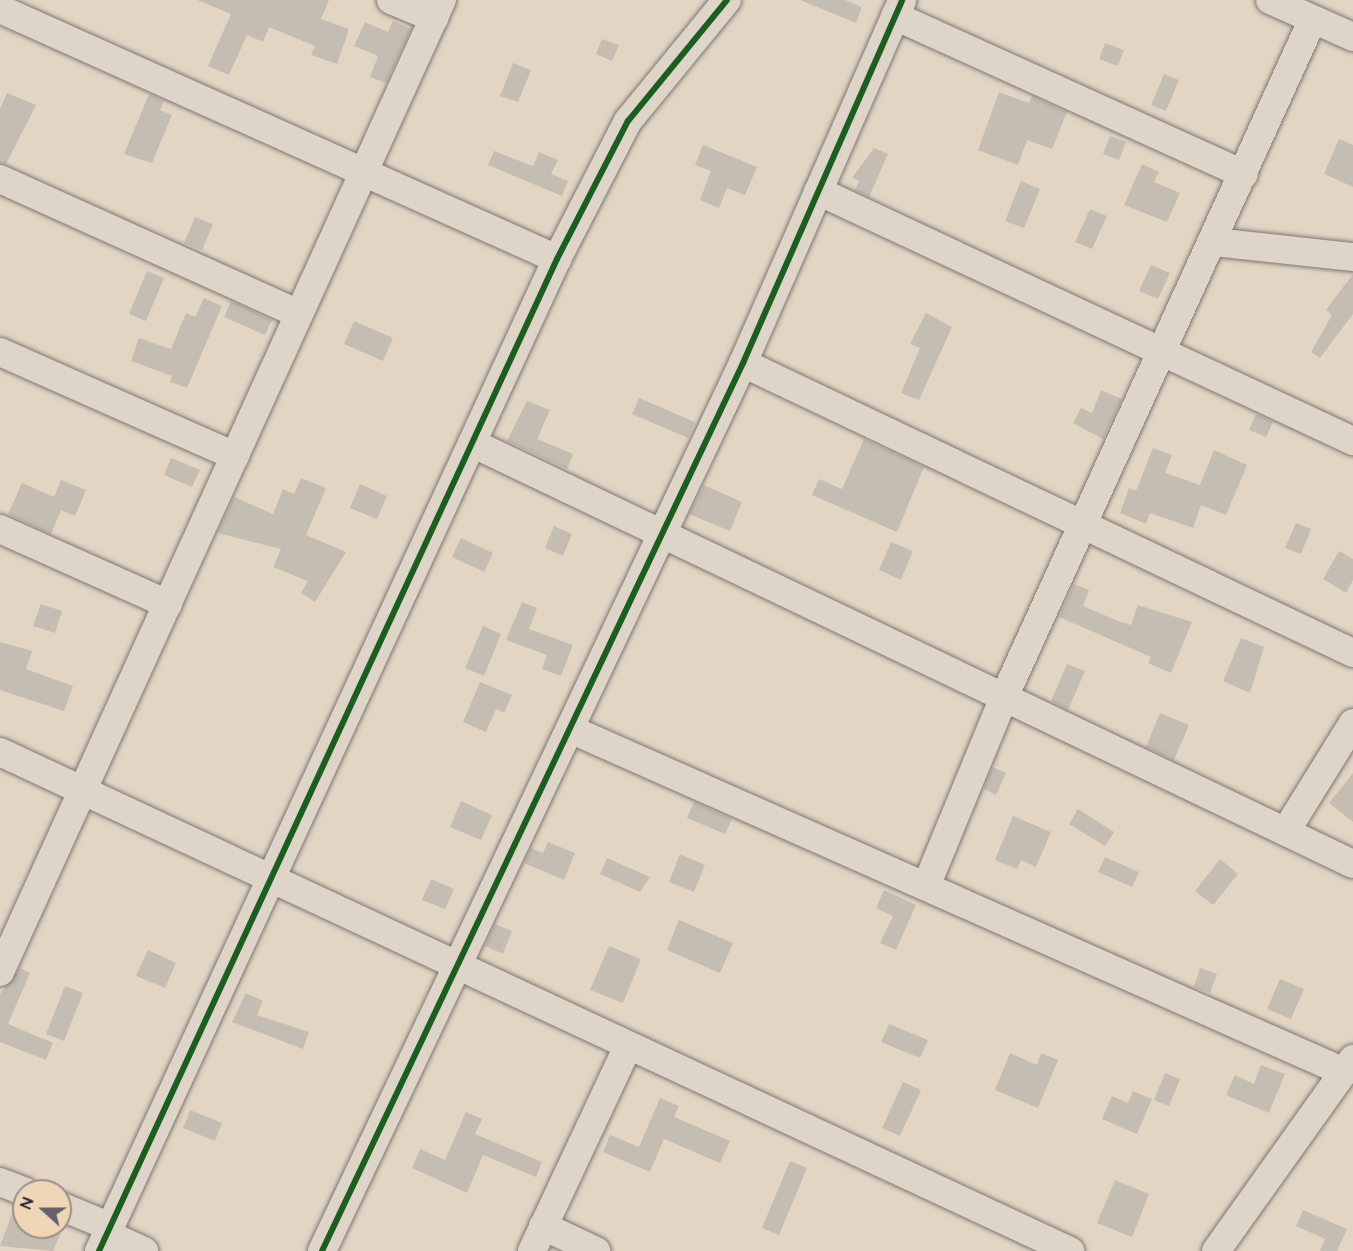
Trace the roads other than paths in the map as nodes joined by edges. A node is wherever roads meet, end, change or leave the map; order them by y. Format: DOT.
graph roads {
  1 [pos="391,0"];
  2 [pos="727,0"];
  3 [pos="1270,0"];
  4 [pos="898,8"];
  5 [pos="0,9"];
  6 [pos="438,9"];
  7 [pos="1311,23"];
  8 [pos="1353,37"];
  9 [pos="365,171"];
  10 [pos="1244,174"];
  11 [pos="0,179"];
  12 [pos="818,191"];
  13 [pos="1214,242"];
  14 [pos="1353,257"];
  15 [pos="557,259"];
  16 [pos="299,314"];
  17 [pos="1166,350"];
  18 [pos="0,352"];
  19 [pos="743,363"];
  20 [pos="1353,441"];
  21 [pos="472,443"];
  22 [pos="235,456"];
  23 [pos="1085,525"];
  24 [pos="0,529"];
  25 [pos="662,531"];
  26 [pos="168,603"];
  27 [pos="1353,653"];
  28 [pos="1005,695"];
  29 [pos="1353,723"];
  30 [pos="570,729"];
  31 [pos="0,752"];
  32 [pos="83,790"];
  33 [pos="1286,831"];
  34 [pos="1353,864"];
  35 [pos="275,878"];
  36 [pos="927,884"];
  37 [pos="458,966"];
  38 [pos="0,971"];
  39 [pos="627,1048"];
  40 [pos="1349,1066"];
  41 [pos="72,1214"];
  42 [pos="106,1237"];
  43 [pos="538,1239"];
  44 [pos="144,1251"];
  45 [pos="322,1251"];
  46 [pos="596,1251"];
  47 [pos="1070,1251"];
  48 [pos="1216,1251"];
  1 -- 6 [label="street"];
  2 -- 15 [label="street"];
  3 -- 7 [label="street"];
  4 -- 10 [label="street"];
  4 -- 12 [label="street"];
  5 -- 9 [label="street"];
  6 -- 9 [label="street"];
  7 -- 8 [label="street"];
  7 -- 10 [label="street"];
  9 -- 15 [label="street"];
  9 -- 16 [label="street"];
  10 -- 13 [label="street"];
  11 -- 16 [label="street"];
  12 -- 17 [label="street"];
  12 -- 19 [label="street"];
  13 -- 14 [label="street"];
  13 -- 17 [label="street"];
  15 -- 21 [label="street"];
  16 -- 22 [label="street"];
  17 -- 20 [label="street"];
  17 -- 23 [label="street"];
  18 -- 22 [label="street"];
  19 -- 23 [label="street"];
  19 -- 25 [label="street"];
  21 -- 25 [label="street"];
  21 -- 35 [label="street"];
  22 -- 26 [label="street"];
  23 -- 27 [label="street"];
  23 -- 28 [label="street"];
  24 -- 26 [label="street"];
  25 -- 28 [label="street"];
  25 -- 30 [label="street"];
  26 -- 32 [label="street"];
  28 -- 33 [label="street"];
  28 -- 36 [label="street"];
  29 -- 33 [label="street"];
  30 -- 36 [label="street"];
  30 -- 37 [label="street"];
  31 -- 32 [label="street"];
  32 -- 35 [label="street"];
  32 -- 38 [label="street"];
  33 -- 34 [label="street"];
  35 -- 37 [label="street"];
  35 -- 42 [label="street"];
  36 -- 40 [label="street"];
  37 -- 39 [label="street"];
  37 -- 45 [label="street"];
  39 -- 43 [label="street"];
  39 -- 47 [label="street"];
  40 -- 48 [label="street"];
  41 -- 42 [label="street"];
  42 -- 44 [label="street"];
  43 -- 46 [label="street"];
}
